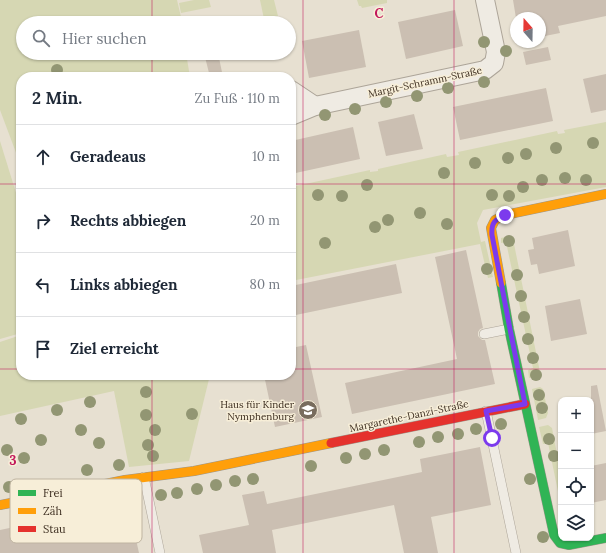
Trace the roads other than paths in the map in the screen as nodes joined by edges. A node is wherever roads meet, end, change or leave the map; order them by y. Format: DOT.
graph roads {
  1 [pos="485,0"];
  2 [pos="296,93"];
  3 [pos="315,106"];
  4 [pos="296,114"];
  5 [pos="606,194"];
  6 [pos="510,329"];
  7 [pos="484,334"];
  8 [pos="525,404"];
  9 [pos="486,411"];
  10 [pos="144,477"];
  11 [pos="131,479"];
  12 [pos="10,503"];
  13 [pos="0,505"];
  14 [pos="606,538"];
  15 [pos="160,553"];
  16 [pos="516,553"];
  1 -- 3 [label="street, Margit-Schramm-Straße"];
  2 -- 3 [label="street"];
  3 -- 4 [label="street, Margit-Schramm-Straße"];
  5 -- 6 [label="street"];
  6 -- 7 [label="lane"];
  6 -- 8 [label="street"];
  8 -- 9 [label="street, Margarethe-Danzi-Straße"];
  8 -- 14 [label="street"];
  9 -- 10 [label="street, Margarethe-Danzi-Straße"];
  9 -- 16 [label="lane"];
  10 -- 11 [label="street, Margarethe-Danzi-Straße"];
  10 -- 15 [label="lane"];
  12 -- 13 [label="street, Margarethe-Danzi-Straße"];
}
